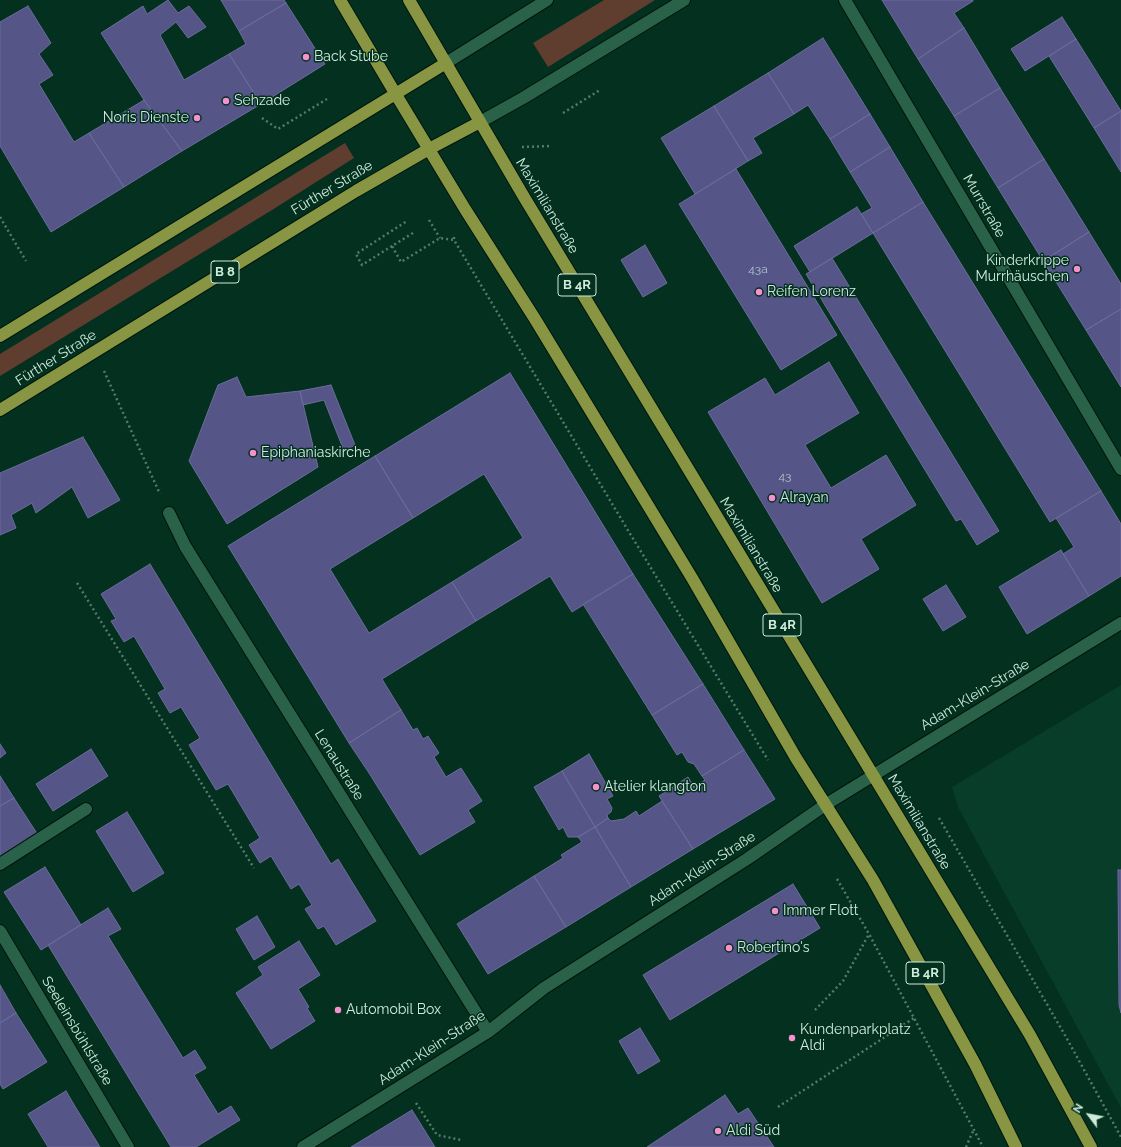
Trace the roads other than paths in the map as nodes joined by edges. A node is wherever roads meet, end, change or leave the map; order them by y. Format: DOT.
graph roads {
  1 [pos="340,0"];
  2 [pos="409,0"];
  3 [pos="546,0"];
  4 [pos="684,0"];
  5 [pos="845,0"];
  6 [pos="446,63"];
  7 [pos="395,93"];
  8 [pos="480,122"];
  9 [pos="429,149"];
  10 [pos="0,336"];
  11 [pos="0,410"];
  12 [pos="1121,469"];
  13 [pos="169,513"];
  14 [pos="1121,623"];
  15 [pos="873,775"];
  16 [pos="825,805"];
  17 [pos="86,809"];
  18 [pos="0,864"];
  19 [pos="0,931"];
  20 [pos="488,1032"];
  21 [pos="128,1147"];
  22 [pos="303,1147"];
  23 [pos="1016,1147"];
  24 [pos="1091,1147"];
  1 -- 7 [label="main road, B 4R"];
  2 -- 6 [label="main road, Maximilianstraße / B 4R"];
  3 -- 6 [label="street"];
  4 -- 8 [label="street, Fürther Straße"];
  5 -- 12 [label="street, Murrstraße"];
  6 -- 7 [label="main road"];
  6 -- 8 [label="main road, Maximilianstraße / B 4R"];
  7 -- 9 [label="main road, B 4R"];
  7 -- 10 [label="main road"];
  8 -- 9 [label="main road, Fürther Straße"];
  8 -- 15 [label="main road, Maximilianstraße / B 4R"];
  9 -- 11 [label="main road, Fürther Straße / B 8"];
  9 -- 16 [label="main road, B 4R"];
  13 -- 20 [label="street, Lenaustraße"];
  14 -- 15 [label="street, Adam-Klein-Straße"];
  15 -- 16 [label="street, Adam-Klein-Straße"];
  15 -- 24 [label="main road, Maximilianstraße / B 4R"];
  16 -- 20 [label="street, Adam-Klein-Straße"];
  16 -- 23 [label="main road, B 4R"];
  17 -- 18 [label="street"];
  19 -- 21 [label="street, Seeleinsbühlstraße"];
  20 -- 22 [label="street, Adam-Klein-Straße"];
}
